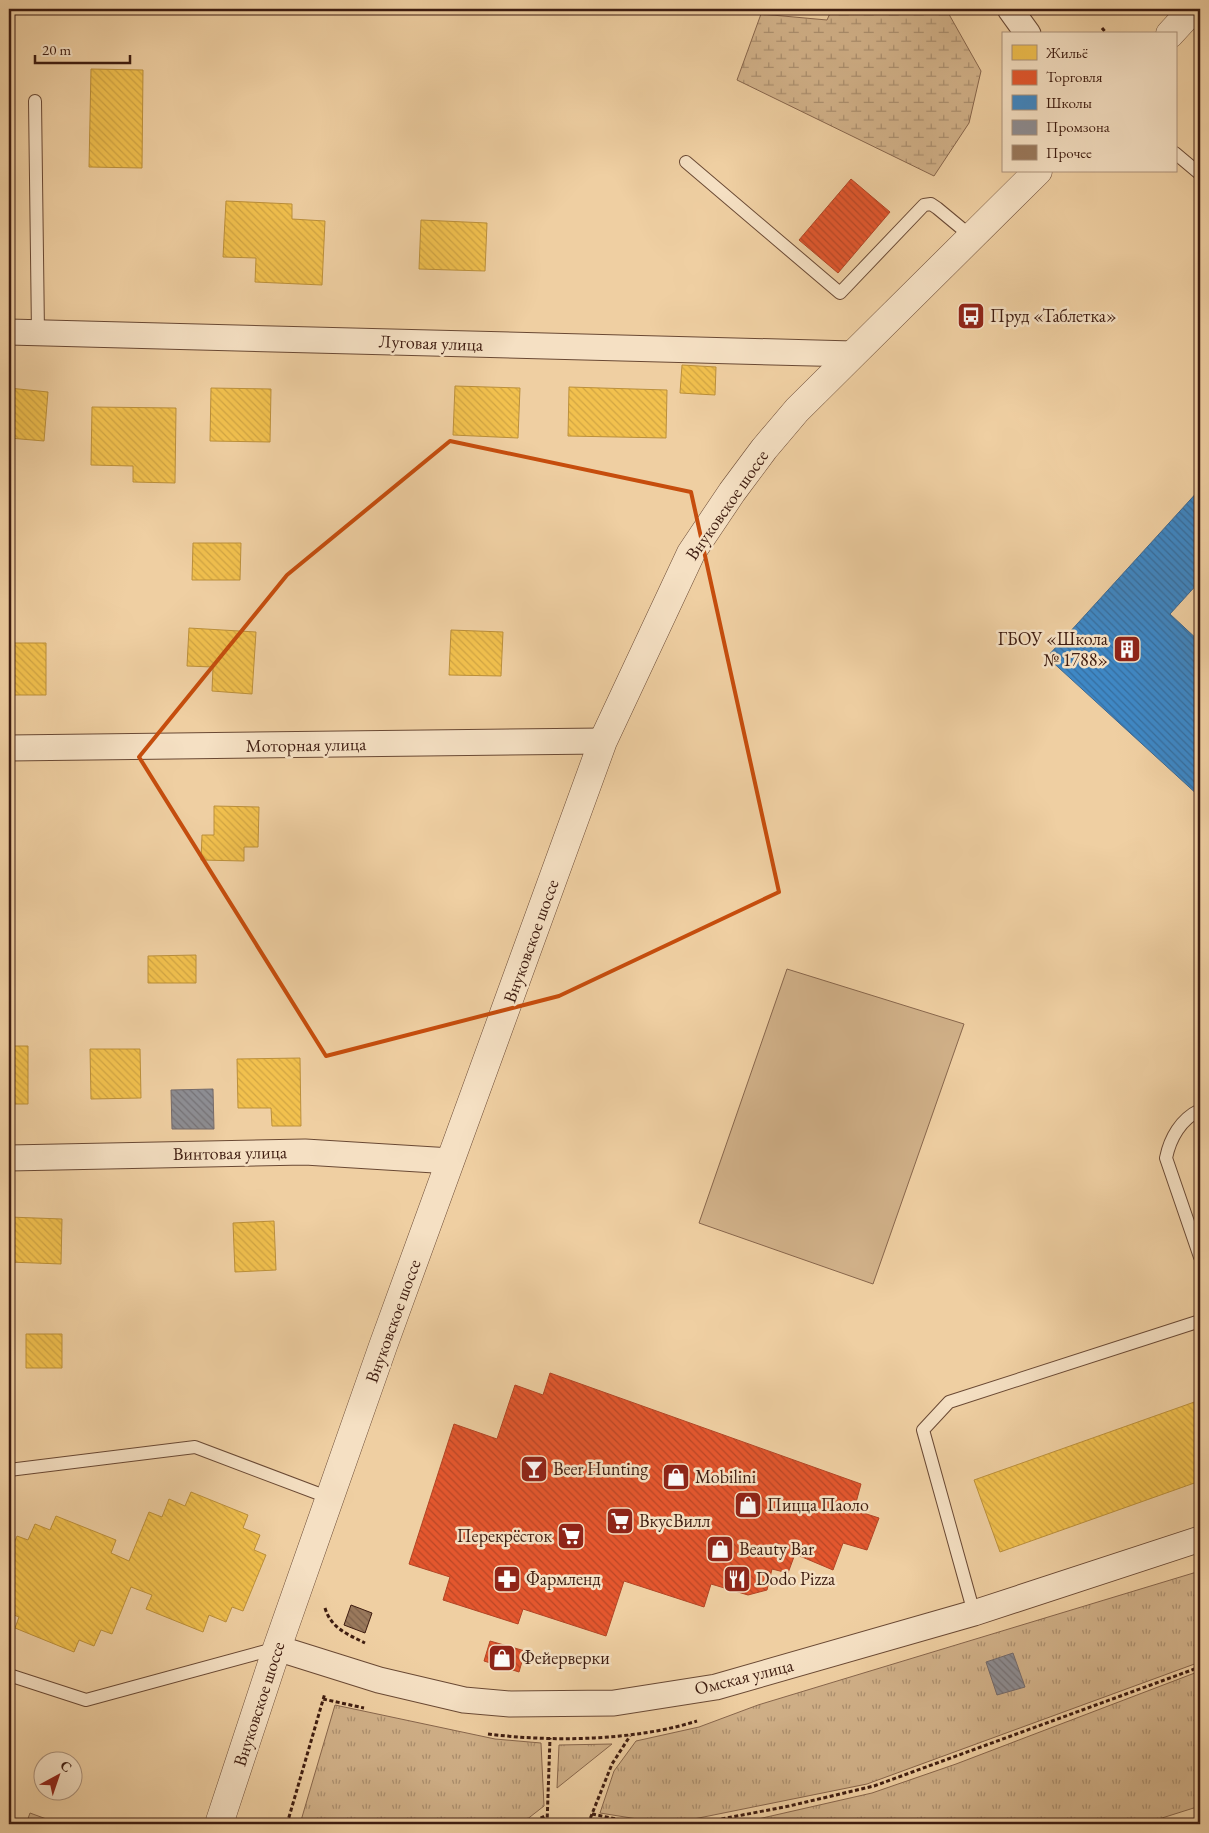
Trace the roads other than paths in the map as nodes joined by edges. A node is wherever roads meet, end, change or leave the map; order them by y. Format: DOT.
graph roads {
  1 [pos="1010,9"];
  2 [pos="1193,9"];
  3 [pos="1027,32"];
  4 [pos="1172,32"];
  5 [pos="35,101"];
  6 [pos="1176,154"];
  7 [pos="686,162"];
  8 [pos="1037,172"];
  9 [pos="1200,174"];
  10 [pos="972,237"];
  11 [pos="9,332"];
  12 [pos="38,333"];
  13 [pos="853,354"];
  14 [pos="603,741"];
  15 [pos="9,748"];
  16 [pos="1200,1110"];
  17 [pos="9,1158"];
  18 [pos="451,1161"];
  19 [pos="1200,1257"];
  20 [pos="1200,1320"];
  21 [pos="9,1470"];
  22 [pos="330,1498"];
  23 [pos="1200,1539"];
  24 [pos="974,1613"];
  25 [pos="277,1648"];
  26 [pos="9,1675"];
  27 [pos="219,1824"];
  1 -- 3 [label="street"];
  2 -- 4 [label="street"];
  5 -- 12 [label="lane"];
  6 -- 9 [label="lane"];
  7 -- 10 [label="lane"];
  8 -- 10 [label="street, Внуковское шоссе"];
  10 -- 13 [label="street, Внуковское шоссе"];
  11 -- 12 [label="street, Луговая улица"];
  12 -- 13 [label="street, Луговая улица"];
  13 -- 14 [label="street, Внуковское шоссе"];
  14 -- 15 [label="street, Моторная улица"];
  14 -- 18 [label="street, Внуковское шоссе"];
  16 -- 19 [label="lane"];
  17 -- 18 [label="street, Винтовая улица"];
  18 -- 22 [label="street, Внуковское шоссе"];
  20 -- 24 [label="lane"];
  21 -- 22 [label="lane"];
  22 -- 25 [label="street, Внуковское шоссе"];
  23 -- 24 [label="street, Омская улица"];
  24 -- 25 [label="street, Омская улица"];
  25 -- 26 [label="lane"];
  25 -- 27 [label="street, Внуковское шоссе"];
}
